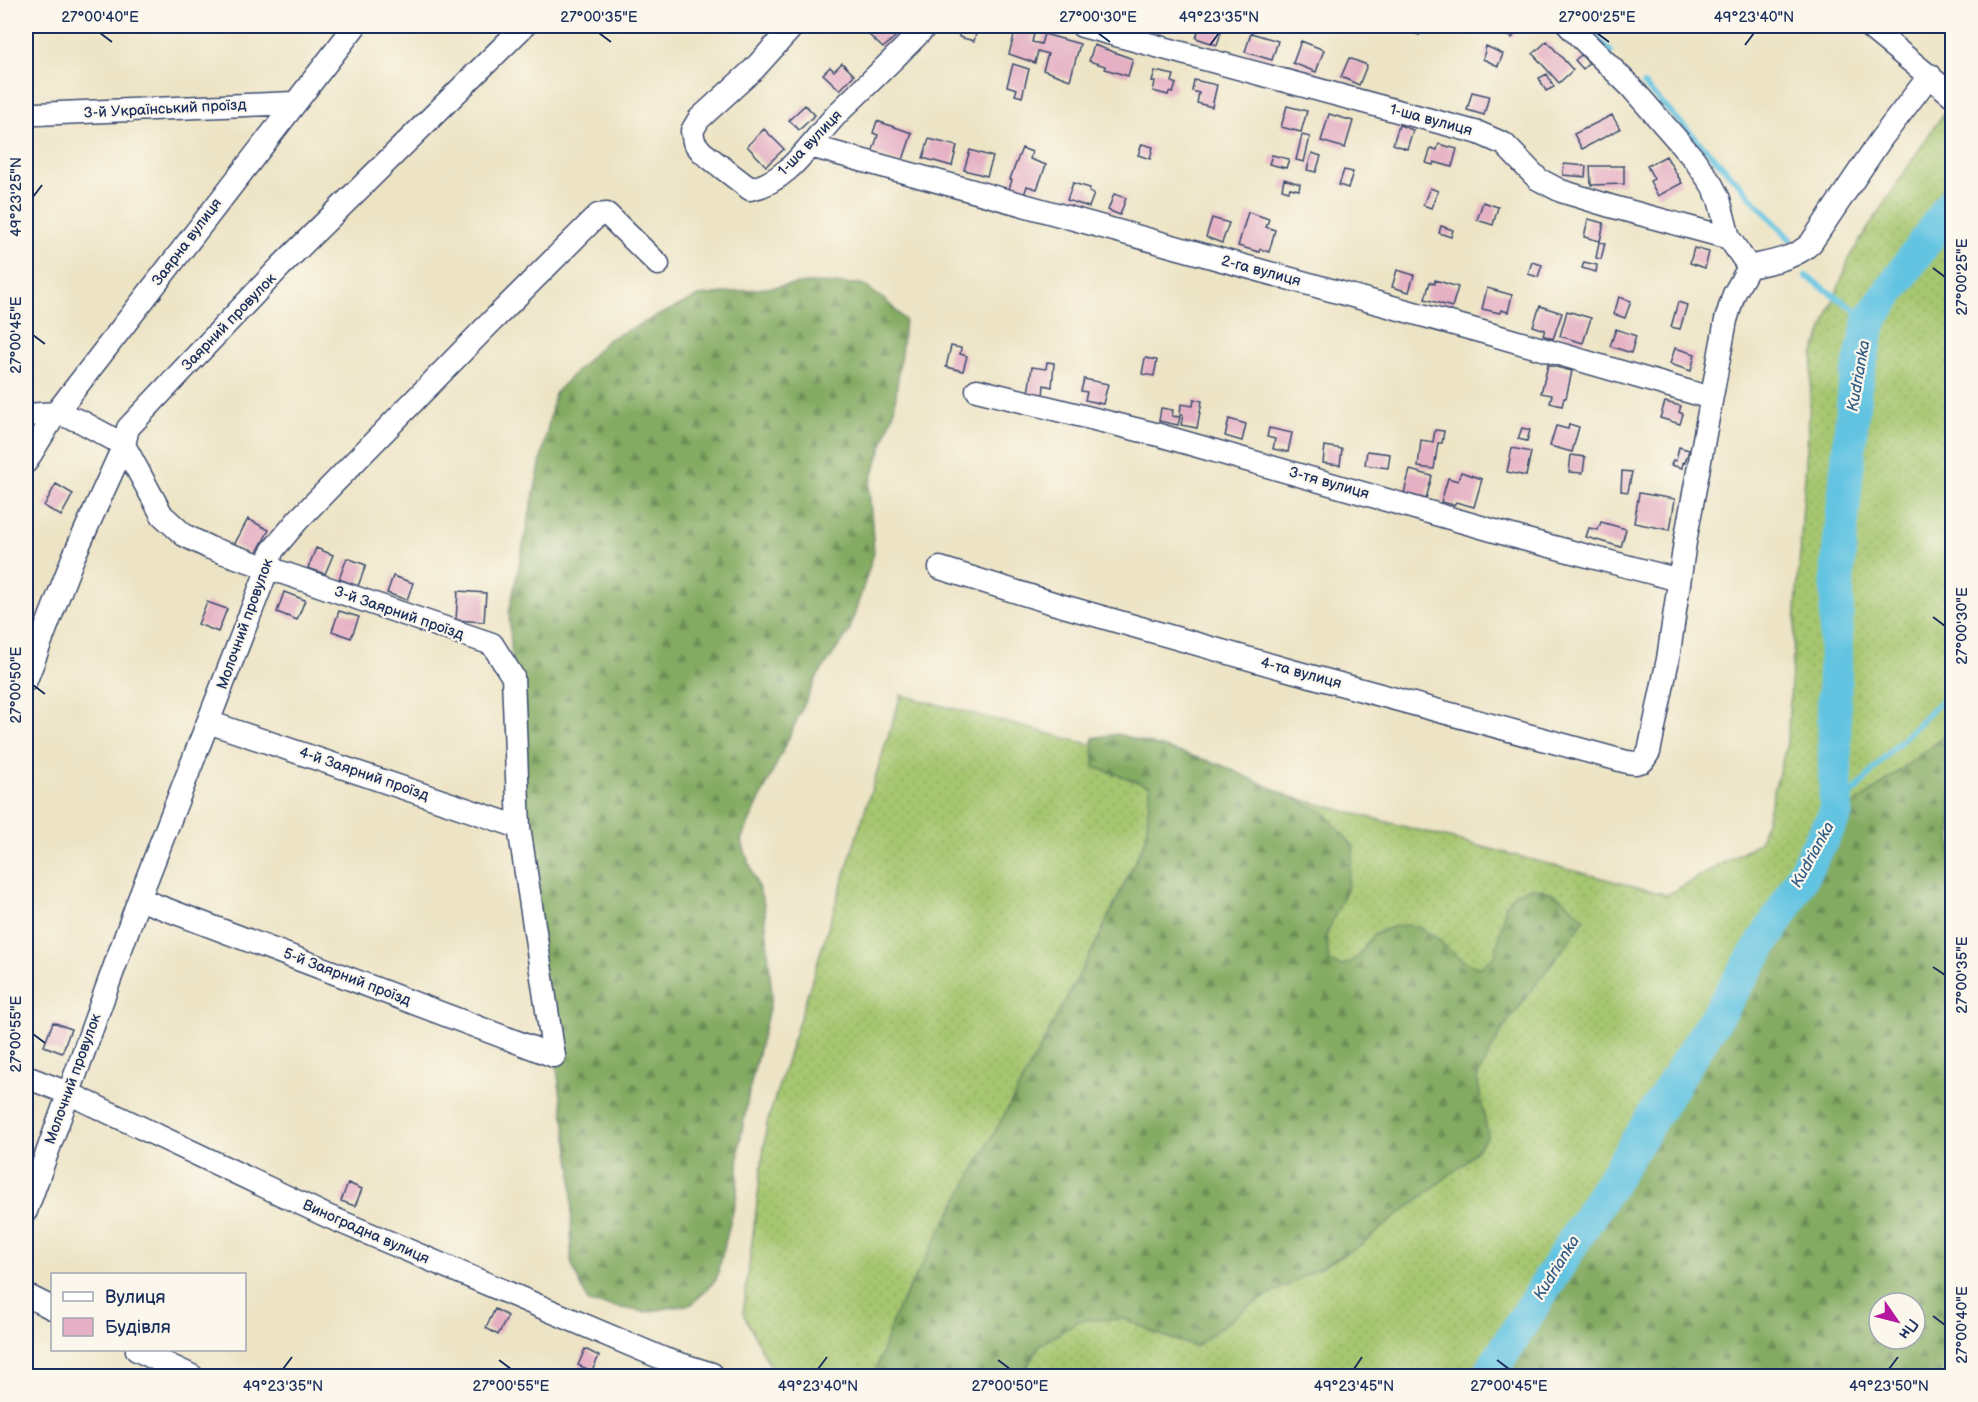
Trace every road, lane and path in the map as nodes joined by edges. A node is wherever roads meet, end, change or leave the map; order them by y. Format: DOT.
graph roads {
  1 [pos="355,26"];
  2 [pos="524,26"];
  3 [pos="793,26"];
  4 [pos="926,26"];
  5 [pos="1082,26"];
  6 [pos="1569,26"];
  7 [pos="1869,26"];
  8 [pos="1930,75"];
  9 [pos="1953,95"];
  10 [pos="294,103"];
  11 [pos="37,114"];
  12 [pos="810,146"];
  13 [pos="1729,238"];
  14 [pos="658,264"];
  15 [pos="1749,267"];
  16 [pos="977,390"];
  17 [pos="1711,398"];
  18 [pos="56,413"];
  19 [pos="26,415"];
  20 [pos="124,446"];
  21 [pos="26,462"];
  22 [pos="268,568"];
  23 [pos="940,568"];
  24 [pos="1679,580"];
  25 [pos="26,680"];
  26 [pos="208,722"];
  27 [pos="519,827"];
  28 [pos="139,899"];
  29 [pos="26,1077"];
  30 [pos="68,1093"];
  31 [pos="26,1211"];
  32 [pos="26,1295"];
  33 [pos="51,1308"];
  34 [pos="139,1351"];
  35 [pos="661,1368"];
  36 [pos="712,1375"];
  37 [pos="192,1377"];
  1 -- 10 [label="street, Заярна вулиця"];
  2 -- 20 [label="street, Заярний провулок"];
  3 -- 12 [label="street, 1-ша вулиця"];
  4 -- 12 [label="street, 1-ша вулиця"];
  5 -- 13 [label="street, 1-ша вулиця"];
  6 -- 13 [label="street"];
  7 -- 8 [label="street"];
  8 -- 9 [label="street"];
  8 -- 15 [label="street"];
  10 -- 11 [label="street, 3-й Український проїзд"];
  10 -- 18 [label="street, Заярна вулиця"];
  12 -- 17 [label="street, 2-га вулиця"];
  13 -- 15 [label="street"];
  14 -- 22 [label="street, Молочний провулок"];
  15 -- 17 [label="street"];
  16 -- 24 [label="street, 3-тя вулиця"];
  17 -- 24 [label="street"];
  18 -- 19 [label="street"];
  18 -- 20 [label="street"];
  18 -- 21 [label="street, Заярна вулиця"];
  20 -- 22 [label="street, 3-й Заярний проїзд"];
  20 -- 25 [label="street, Заярний провулок"];
  22 -- 26 [label="street, Молочний провулок"];
  22 -- 27 [label="street, 3-й Заярний проїзд"];
  23 -- 24 [label="street, 4-та вулиця"];
  26 -- 27 [label="street, 4-й Заярний проїзд"];
  26 -- 28 [label="street, Молочний провулок"];
  27 -- 28 [label="street, 5-й Заярний проїзд"];
  28 -- 30 [label="street, Молочний провулок"];
  29 -- 30 [label="street, Виноградна вулиця"];
  30 -- 31 [label="street, Молочний провулок"];
  30 -- 35 [label="street, Виноградна вулиця"];
  32 -- 33 [label="street"];
  34 -- 37 [label="street"];
  35 -- 36 [label="street, Виноградна вулиця"];
}
